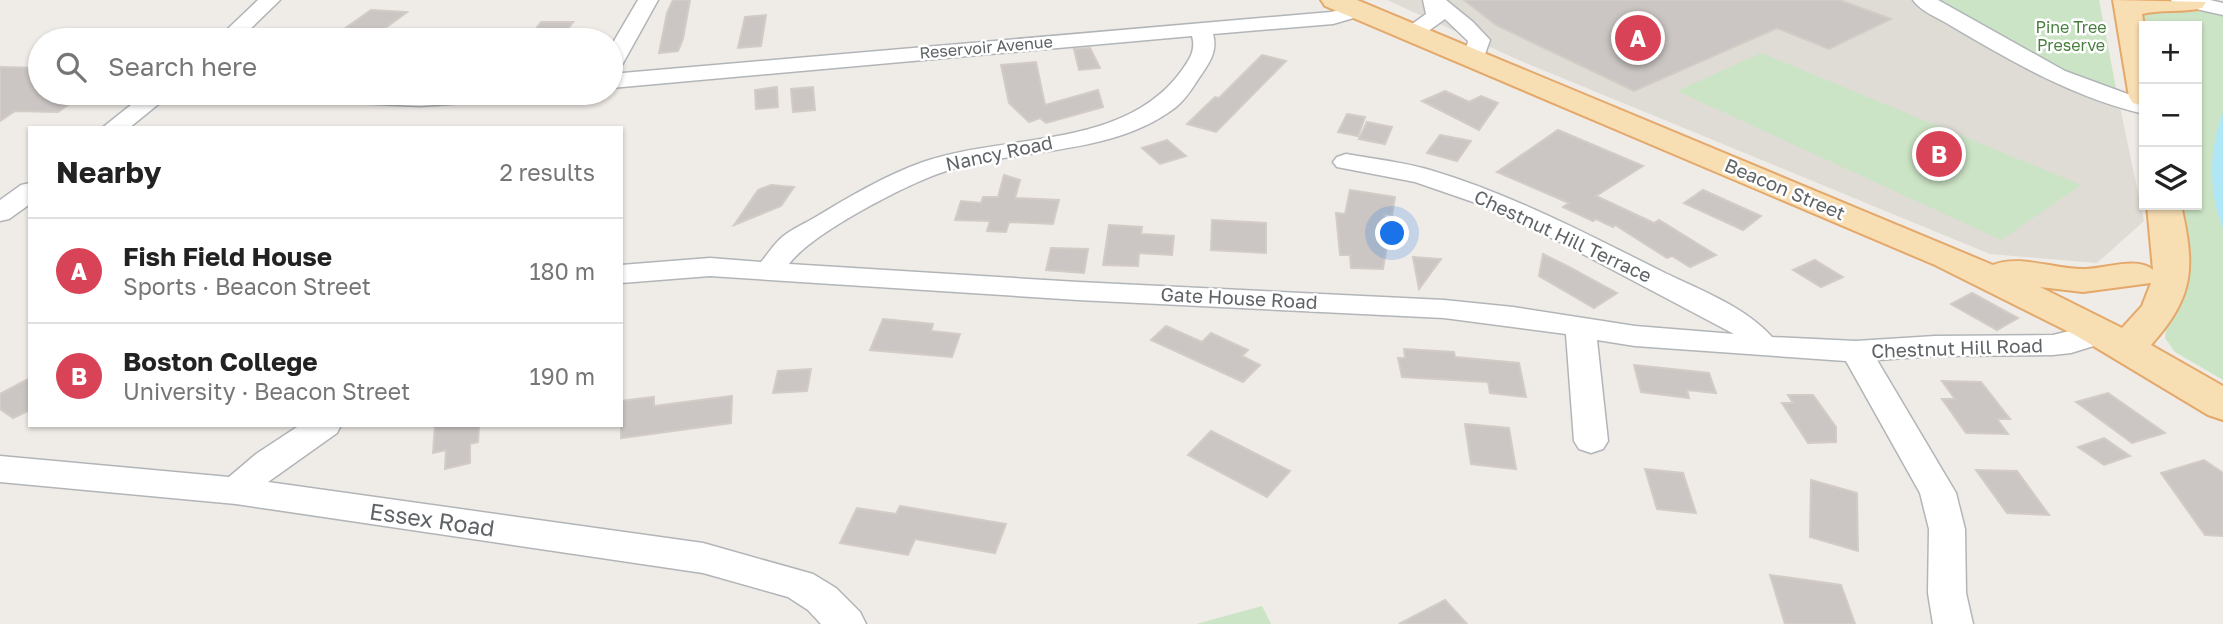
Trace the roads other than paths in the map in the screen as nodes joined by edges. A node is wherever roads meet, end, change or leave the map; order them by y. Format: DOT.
graph roads {
  1 [pos="271,0"];
  2 [pos="648,0"];
  3 [pos="1334,0"];
  4 [pos="1923,0"];
  5 [pos="1435,1"];
  6 [pos="2187,1"];
  7 [pos="2127,5"];
  8 [pos="2223,9"];
  9 [pos="1360,10"];
  10 [pos="240,28"];
  11 [pos="1200,29"];
  12 [pos="1412,32"];
  13 [pos="623,44"];
  14 [pos="1469,56"];
  15 [pos="623,80"];
  16 [pos="2142,84"];
  17 [pos="144,105"];
  18 [pos="2139,106"];
  19 [pos="117,126"];
  20 [pos="1346,162"];
  21 [pos="28,192"];
  22 [pos="0,213"];
  23 [pos="2167,220"];
  24 [pos="1948,257"];
  25 [pos="769,271"];
  26 [pos="623,274"];
  27 [pos="2138,275"];
  28 [pos="1581,327"];
  29 [pos="2106,335"];
  30 [pos="1763,346"];
  31 [pos="1856,351"];
  32 [pos="2223,405"];
  33 [pos="322,427"];
  34 [pos="1591,441"];
  35 [pos="0,469"];
  36 [pos="236,491"];
  37 [pos="846,624"];
  38 [pos="1953,624"];
  1 -- 10 [label="street"];
  2 -- 13 [label="street"];
  3 -- 9 [label="main road, Beacon Street"];
  4 -- 18 [label="street"];
  5 -- 12 [label="street"];
  5 -- 14 [label="street"];
  6 -- 7 [label="main road"];
  6 -- 8 [label="street"];
  7 -- 16 [label="main road"];
  9 -- 11 [label="street, Reservoir Avenue"];
  9 -- 12 [label="main road, Beacon Street"];
  11 -- 15 [label="street, Reservoir Avenue"];
  11 -- 25 [label="street, Nancy Road"];
  12 -- 14 [label="main road, Beacon Street"];
  14 -- 24 [label="main road, Beacon Street"];
  17 -- 19 [label="street"];
  20 -- 30 [label="street, Chestnut Hill Terrace"];
  21 -- 22 [label="street"];
  23 -- 27 [label="main road"];
  23 -- 29 [label="main road"];
  24 -- 27 [label="main road"];
  24 -- 29 [label="main road, Beacon Street"];
  25 -- 26 [label="street, Gate House Road"];
  25 -- 28 [label="street, Gate House Road"];
  27 -- 29 [label="main road"];
  28 -- 30 [label="street, Gate House Road"];
  28 -- 34 [label="street"];
  29 -- 31 [label="street, Chestnut Hill Road"];
  29 -- 32 [label="main road, Beacon Street"];
  30 -- 31 [label="street, Gate House Road"];
  31 -- 38 [label="street, Chestnut Hill Road"];
  33 -- 36 [label="street"];
  35 -- 36 [label="street, Essex Road"];
  36 -- 37 [label="street, Essex Road"];
}
